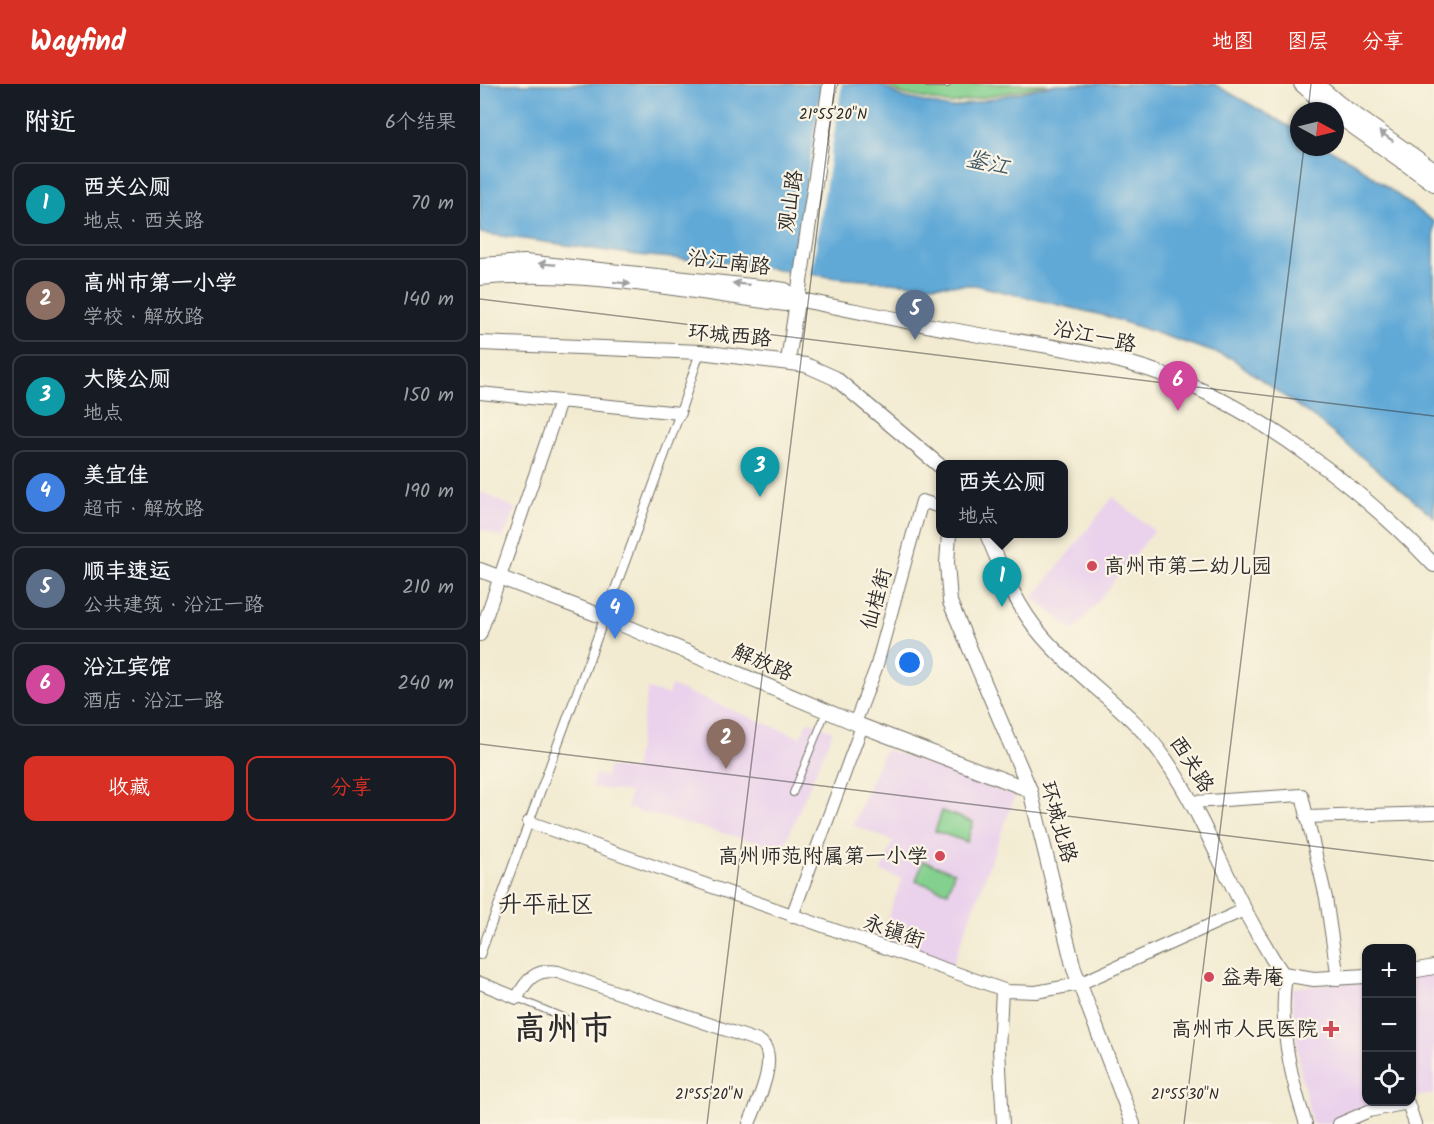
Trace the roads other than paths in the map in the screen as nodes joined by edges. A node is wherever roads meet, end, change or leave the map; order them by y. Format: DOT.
graph roads {
  1 [pos="830,84"];
  2 [pos="928,84"];
  3 [pos="947,84"];
  4 [pos="1301,84"];
  5 [pos="1317,84"];
  6 [pos="1321,102"];
  7 [pos="1344,120"];
  8 [pos="1434,170"];
  9 [pos="1434,184"];
  10 [pos="480,265"];
  11 [pos="480,278"];
  12 [pos="796,299"];
  13 [pos="480,344"];
  14 [pos="699,352"];
  15 [pos="788,361"];
  16 [pos="480,393"];
  17 [pos="560,402"];
  18 [pos="680,413"];
  19 [pos="936,463"];
  20 [pos="936,506"];
  21 [pos="949,538"];
  22 [pos="989,538"];
  23 [pos="1434,565"];
  24 [pos="480,570"];
  25 [pos="500,576"];
  26 [pos="604,617"];
  27 [pos="480,636"];
  28 [pos="826,711"];
  29 [pos="859,725"];
  30 [pos="1030,790"];
  31 [pos="794,793"];
  32 [pos="1193,802"];
  33 [pos="1434,813"];
  34 [pos="1306,818"];
  35 [pos="529,822"];
  36 [pos="1245,910"];
  37 [pos="792,916"];
  38 [pos="480,955"];
  39 [pos="1434,967"];
  40 [pos="1416,970"];
  41 [pos="1287,976"];
  42 [pos="1362,976"];
  43 [pos="1338,979"];
  44 [pos="480,983"];
  45 [pos="1079,984"];
  46 [pos="1002,990"];
  47 [pos="517,998"];
  48 [pos="573,1021"];
  49 [pos="1393,1106"];
  50 [pos="1409,1106"];
  51 [pos="749,1124"];
  52 [pos="1003,1124"];
  53 [pos="1133,1124"];
  54 [pos="1306,1124"];
  55 [pos="1339,1124"];
  56 [pos="1415,1124"];
  1 -- 12 [label="street, 观山路"];
  2 -- 3 [label="lane"];
  4 -- 6 [label="street"];
  8 -- 5 [label="street, one-way"];
  7 -- 9 [label="street"];
  12 -- 10 [label="street, 沿江南路, one-way"];
  11 -- 12 [label="street, 沿江南路, one-way"];
  12 -- 15 [label="street, 观山路"];
  12 -- 23 [label="street, 沿江一路"];
  13 -- 14 [label="street, 环城西路"];
  14 -- 15 [label="street, 环城西路"];
  14 -- 18 [label="street"];
  15 -- 19 [label="street, 环城西路"];
  16 -- 17 [label="street"];
  17 -- 18 [label="street"];
  17 -- 25 [label="street"];
  18 -- 26 [label="street"];
  20 -- 29 [label="street, 仙桂街"];
  21 -- 30 [label="street, 环城北路"];
  22 -- 32 [label="street, 西关路"];
  24 -- 25 [label="street, 解放路"];
  25 -- 26 [label="street, 解放路"];
  25 -- 27 [label="street"];
  26 -- 28 [label="street, 解放路"];
  26 -- 35 [label="street"];
  28 -- 29 [label="street, 解放路"];
  28 -- 31 [label="lane"];
  29 -- 30 [label="street, 解放路"];
  29 -- 37 [label="street, 仙桂街"];
  30 -- 45 [label="street, 环城北路"];
  32 -- 34 [label="street"];
  32 -- 36 [label="street, 西关路"];
  33 -- 34 [label="street"];
  34 -- 43 [label="street"];
  35 -- 37 [label="street, 永镇街"];
  35 -- 38 [label="street"];
  36 -- 41 [label="street, 西关路"];
  36 -- 45 [label="street, 永镇街"];
  37 -- 46 [label="street, 永镇街"];
  39 -- 40 [label="street"];
  41 -- 43 [label="street"];
  41 -- 54 [label="street"];
  42 -- 43 [label="street"];
  44 -- 47 [label="street"];
  45 -- 46 [label="street, 永镇街"];
  45 -- 53 [label="street, 环城北路"];
  46 -- 52 [label="street"];
  47 -- 48 [label="lane"];
  47 -- 51 [label="street"];
  49 -- 55 [label="street"];
  50 -- 56 [label="street"];
}
